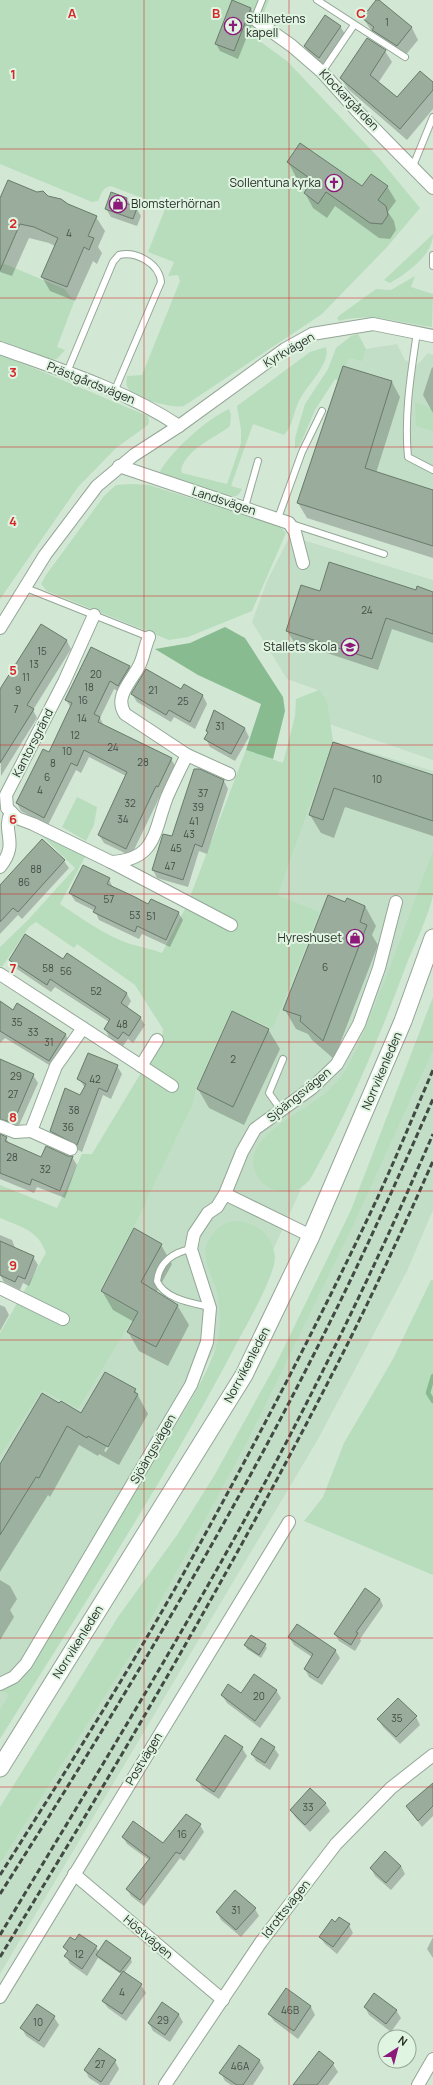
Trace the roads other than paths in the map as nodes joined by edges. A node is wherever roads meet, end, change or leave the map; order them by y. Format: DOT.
graph roads {
  1 [pos="262,0"];
  2 [pos="317,0"];
  3 [pos="257,21"];
  4 [pos="354,25"];
  5 [pos="405,57"];
  6 [pos="322,72"];
  7 [pos="433,117"];
  8 [pos="413,166"];
  9 [pos="433,188"];
  10 [pos="433,256"];
  11 [pos="433,266"];
  12 [pos="417,332"];
  13 [pos="433,336"];
  14 [pos="0,348"];
  15 [pos="67,372"];
  16 [pos="114,392"];
  17 [pos="322,411"];
  18 [pos="179,426"];
  19 [pos="258,461"];
  20 [pos="119,466"];
  21 [pos="433,470"];
  22 [pos="244,507"];
  23 [pos="283,521"];
  24 [pos="384,554"];
  25 [pos="303,563"];
  26 [pos="26,588"];
  27 [pos="94,615"];
  28 [pos="0,628"];
  29 [pos="149,637"];
  30 [pos="187,755"];
  31 [pos="229,774"];
  32 [pos="7,819"];
  33 [pos="111,862"];
  34 [pos="0,866"];
  35 [pos="396,902"];
  36 [pos="231,925"];
  37 [pos="433,938"];
  38 [pos="0,974"];
  39 [pos="83,1028"];
  40 [pos="157,1040"];
  41 [pos="283,1059"];
  42 [pos="141,1066"];
  43 [pos="172,1086"];
  44 [pos="282,1110"];
  45 [pos="0,1126"];
  46 [pos="31,1131"];
  47 [pos="70,1149"];
  48 [pos="225,1194"];
  49 [pos="311,1236"];
  50 [pos="191,1249"];
  51 [pos="0,1288"];
  52 [pos="210,1308"];
  53 [pos="63,1319"];
  54 [pos="289,1522"];
  55 [pos="0,1684"];
  56 [pos="433,1755"];
  57 [pos="1,1767"];
  58 [pos="74,1874"];
  59 [pos="0,1996"];
  60 [pos="222,2000"];
  61 [pos="433,2059"];
  62 [pos="165,2085"];
  63 [pos="418,2085"];
  1 -- 3 [label="lane"];
  2 -- 4 [label="lane"];
  3 -- 6 [label="street, Klockargården"];
  4 -- 5 [label="lane"];
  4 -- 6 [label="lane"];
  6 -- 8 [label="street, Klockargården"];
  7 -- 8 [label="lane"];
  8 -- 9 [label="street, Klockargården"];
  10 -- 11 [label="lane"];
  12 -- 13 [label="street, Kyrkvägen"];
  12 -- 18 [label="street, Kyrkvägen"];
  12 -- 21 [label="lane"];
  14 -- 15 [label="street, Prästgårdsvägen"];
  15 -- 16 [label="street, Prästgårdsvägen"];
  15 -- 16 [label="lane"];
  16 -- 18 [label="street, Prästgårdsvägen"];
  17 -- 23 [label="lane"];
  18 -- 20 [label="street"];
  19 -- 22 [label="lane"];
  20 -- 22 [label="street, Landsvägen"];
  20 -- 26 [label="street"];
  22 -- 23 [label="street, Landsvägen"];
  23 -- 24 [label="lane"];
  23 -- 25 [label="street"];
  26 -- 27 [label="lane"];
  26 -- 28 [label="street"];
  27 -- 29 [label="lane"];
  27 -- 32 [label="street, Kantorsgränd"];
  29 -- 30 [label="street"];
  30 -- 31 [label="street"];
  30 -- 33 [label="street"];
  32 -- 33 [label="street"];
  32 -- 34 [label="street, Kantorsgränd"];
  33 -- 36 [label="street"];
  35 -- 44 [label="street, Sjöängsvägen"];
  37 -- 49 [label="main road, Norrvikenleden"];
  38 -- 39 [label="street"];
  39 -- 42 [label="street"];
  39 -- 46 [label="street"];
  40 -- 42 [label="street"];
  41 -- 44 [label="lane"];
  42 -- 43 [label="street"];
  44 -- 48 [label="street, Sjöängsvägen"];
  45 -- 46 [label="street"];
  46 -- 47 [label="street"];
  48 -- 49 [label="street"];
  48 -- 50 [label="street, Sjöängsvägen"];
  49 -- 57 [label="main road, Norrvikenleden"];
  50 -- 52 [label="street, Sjöängsvägen"];
  50 -- 52 [label="lane"];
  51 -- 53 [label="street"];
  52 -- 55 [label="street, Sjöängsvägen"];
  54 -- 58 [label="street, Postvägen"];
  56 -- 60 [label="street, Idrottsvägen"];
  58 -- 59 [label="street, Postvägen"];
  58 -- 60 [label="street, Höstvägen"];
  60 -- 62 [label="street, Idrottsvägen"];
  61 -- 63 [label="street"];
}
